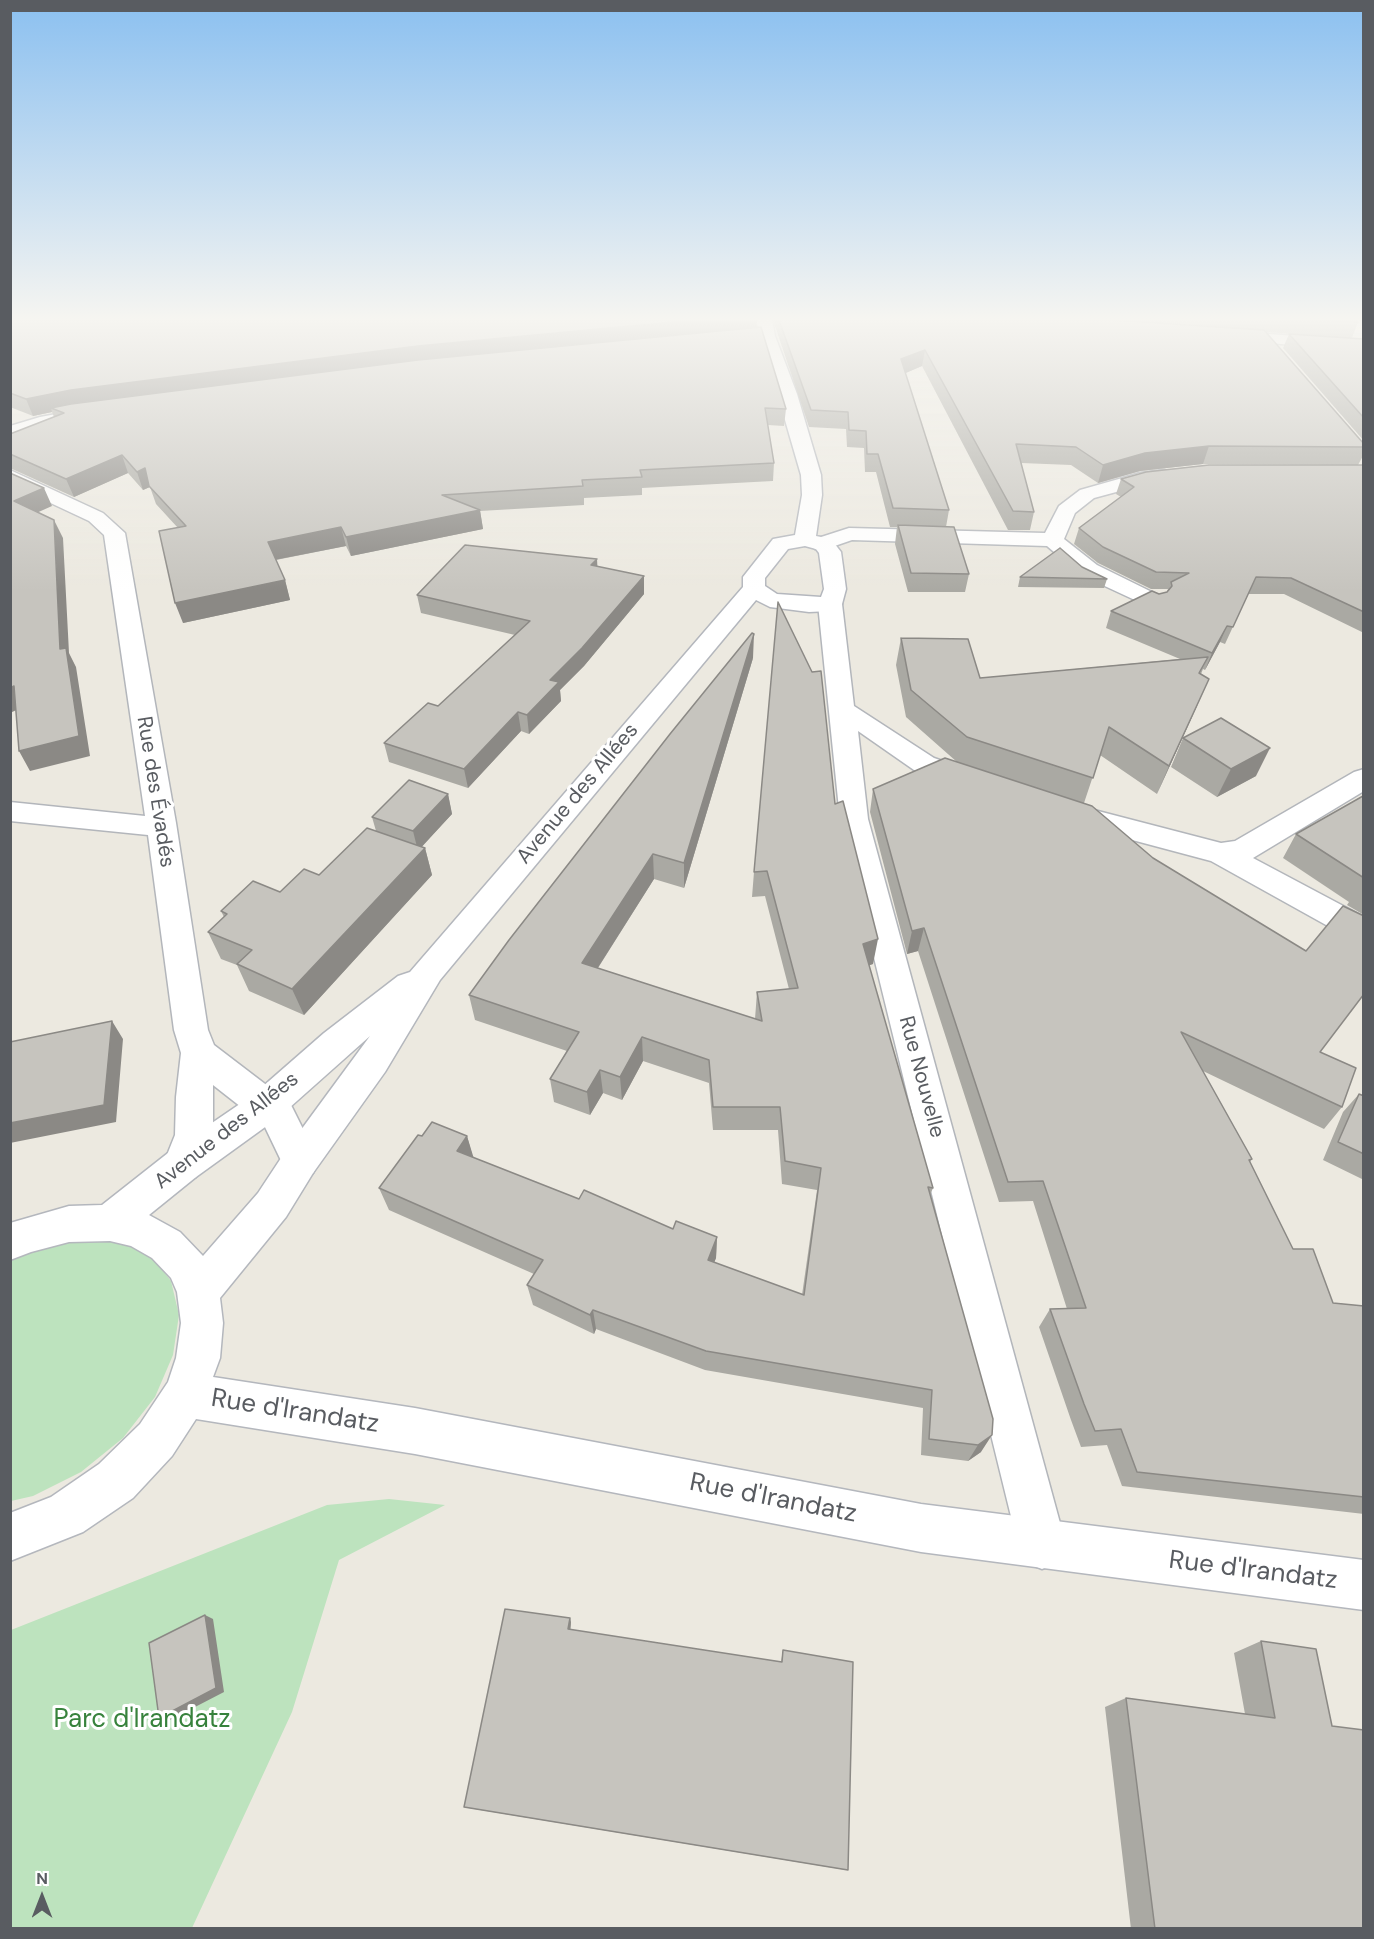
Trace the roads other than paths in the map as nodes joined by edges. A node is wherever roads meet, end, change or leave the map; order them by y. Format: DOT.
graph roads {
  1 [pos="793,410"];
  2 [pos="102,411"];
  3 [pos="10,433"];
  4 [pos="1182,474"];
  5 [pos="10,476"];
  6 [pos="812,539"];
  7 [pos="1053,540"];
  8 [pos="762,594"];
  9 [pos="1152,601"];
  10 [pos="830,604"];
  11 [pos="842,710"];
  12 [pos="1364,778"];
  13 [pos="992,787"];
  14 [pos="1048,806"];
  15 [pos="10,812"];
  16 [pos="161,824"];
  17 [pos="1221,853"];
  18 [pos="1364,932"];
  19 [pos="428,971"];
  20 [pos="199,1053"];
  21 [pos="266,1106"];
  22 [pos="300,1161"];
  23 [pos="182,1166"];
  24 [pos="110,1223"];
  25 [pos="10,1242"];
  26 [pos="198,1292"];
  27 [pos="185,1395"];
  28 [pos="10,1537"];
  29 [pos="1042,1545"];
  30 [pos="1364,1585"];
  1 -- 6 [label="street"];
  2 -- 3 [label="street"];
  4 -- 7 [label="street"];
  5 -- 16 [label="street, Rue des Évadés"];
  6 -- 7 [label="street"];
  6 -- 8 [label="street"];
  6 -- 10 [label="street"];
  7 -- 9 [label="street"];
  8 -- 10 [label="street"];
  8 -- 19 [label="street, Avenue des Allées"];
  10 -- 11 [label="street, Rue Nouvelle"];
  11 -- 13 [label="street"];
  11 -- 29 [label="street, Rue Nouvelle"];
  12 -- 17 [label="street"];
  14 -- 17 [label="street"];
  15 -- 16 [label="street"];
  16 -- 20 [label="street, Rue des Évadés"];
  17 -- 18 [label="street"];
  19 -- 21 [label="street, Avenue des Allées"];
  19 -- 22 [label="street, Avenue des Allées"];
  20 -- 21 [label="street"];
  20 -- 23 [label="street, Rue des Évadés"];
  21 -- 22 [label="street"];
  21 -- 23 [label="street, Avenue des Allées"];
  22 -- 26 [label="street, Avenue des Allées"];
  23 -- 24 [label="street, Avenue des Allées"];
  24 -- 25 [label="street"];
  24 -- 26 [label="street"];
  26 -- 27 [label="street"];
  27 -- 28 [label="street"];
  27 -- 29 [label="street, Rue d'Irandatz"];
  29 -- 30 [label="street, Rue d'Irandatz"];
}
